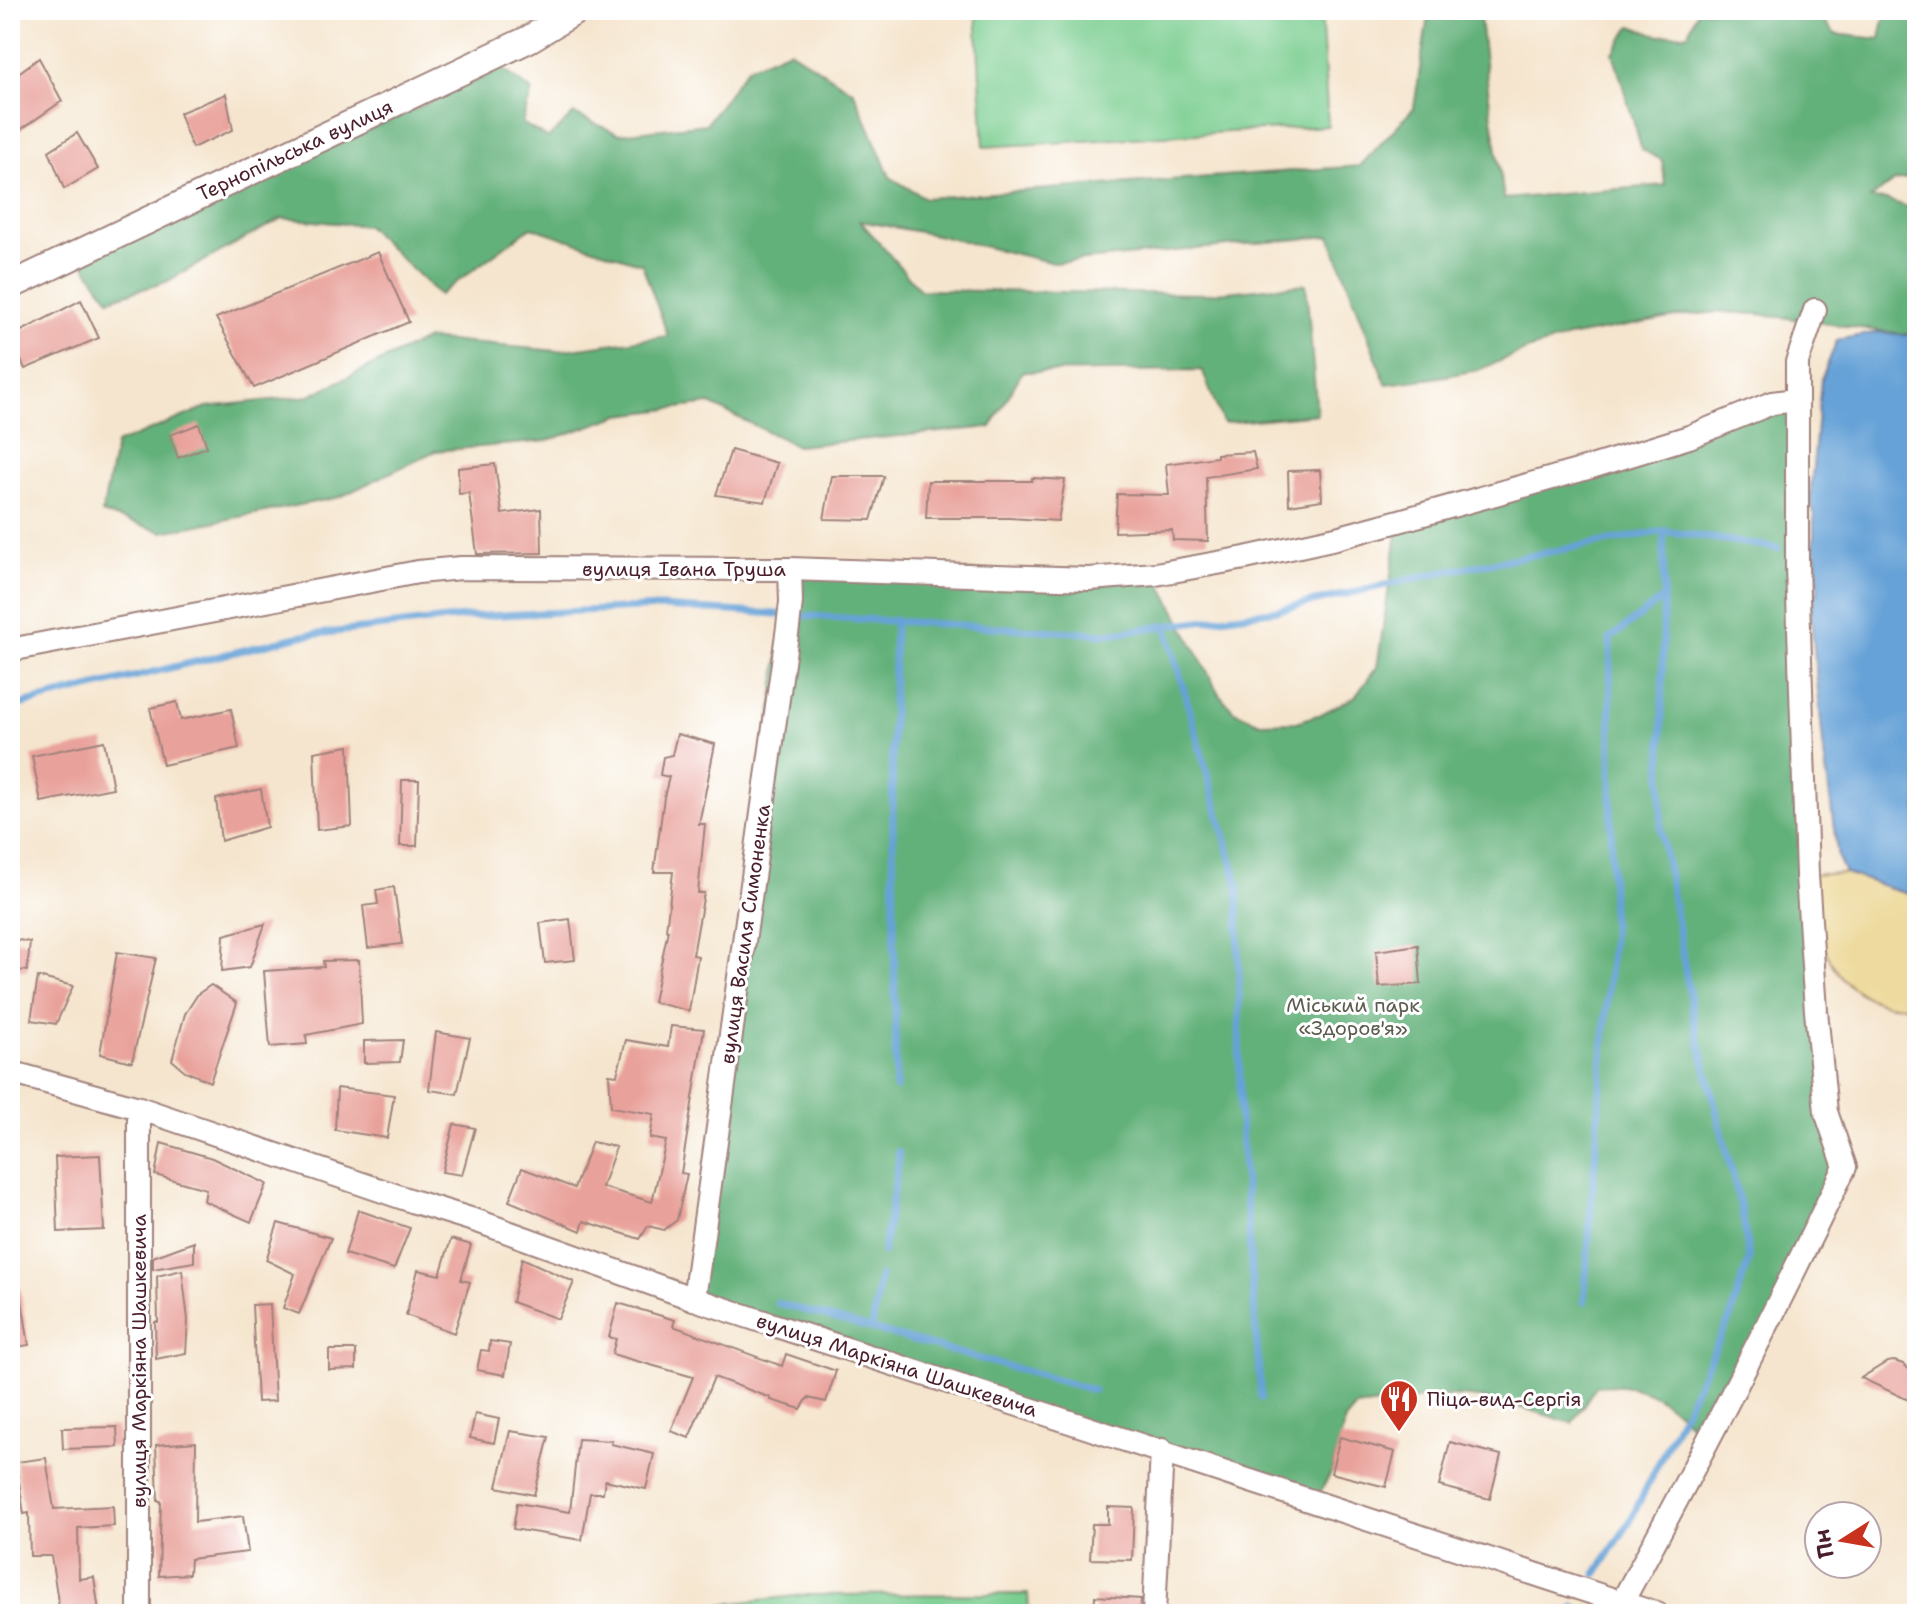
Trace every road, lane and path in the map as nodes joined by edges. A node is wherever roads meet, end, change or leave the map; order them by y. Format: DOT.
graph roads {
  1 [pos="577,10"];
  2 [pos="10,286"];
  3 [pos="1815,310"];
  4 [pos="1796,400"];
  5 [pos="790,569"];
  6 [pos="10,650"];
  7 [pos="10,1072"];
  8 [pos="139,1108"];
  9 [pos="694,1299"];
  10 [pos="1162,1450"];
  11 [pos="1622,1602"];
  12 [pos="139,1614"];
  13 [pos="1154,1614"];
  14 [pos="1657,1614"];
  1 -- 2 [label="street, Тернопільська вулиця"];
  3 -- 4 [label="street"];
  4 -- 5 [label="street, вулиця Івана Труша"];
  4 -- 11 [label="street"];
  5 -- 6 [label="street, вулиця Івана Труша"];
  5 -- 9 [label="street, вулиця Василя Симоненка"];
  7 -- 8 [label="street, вулиця Маркіяна Шашкевича"];
  8 -- 9 [label="street, вулиця Маркіяна Шашкевича"];
  8 -- 12 [label="street, вулиця Маркіяна Шашкевича"];
  9 -- 10 [label="street, вулиця Маркіяна Шашкевича"];
  10 -- 11 [label="street, вулиця Маркіяна Шашкевича"];
  10 -- 13 [label="street"];
  11 -- 14 [label="street, вулиця Маркіяна Шашкевича"];
}
